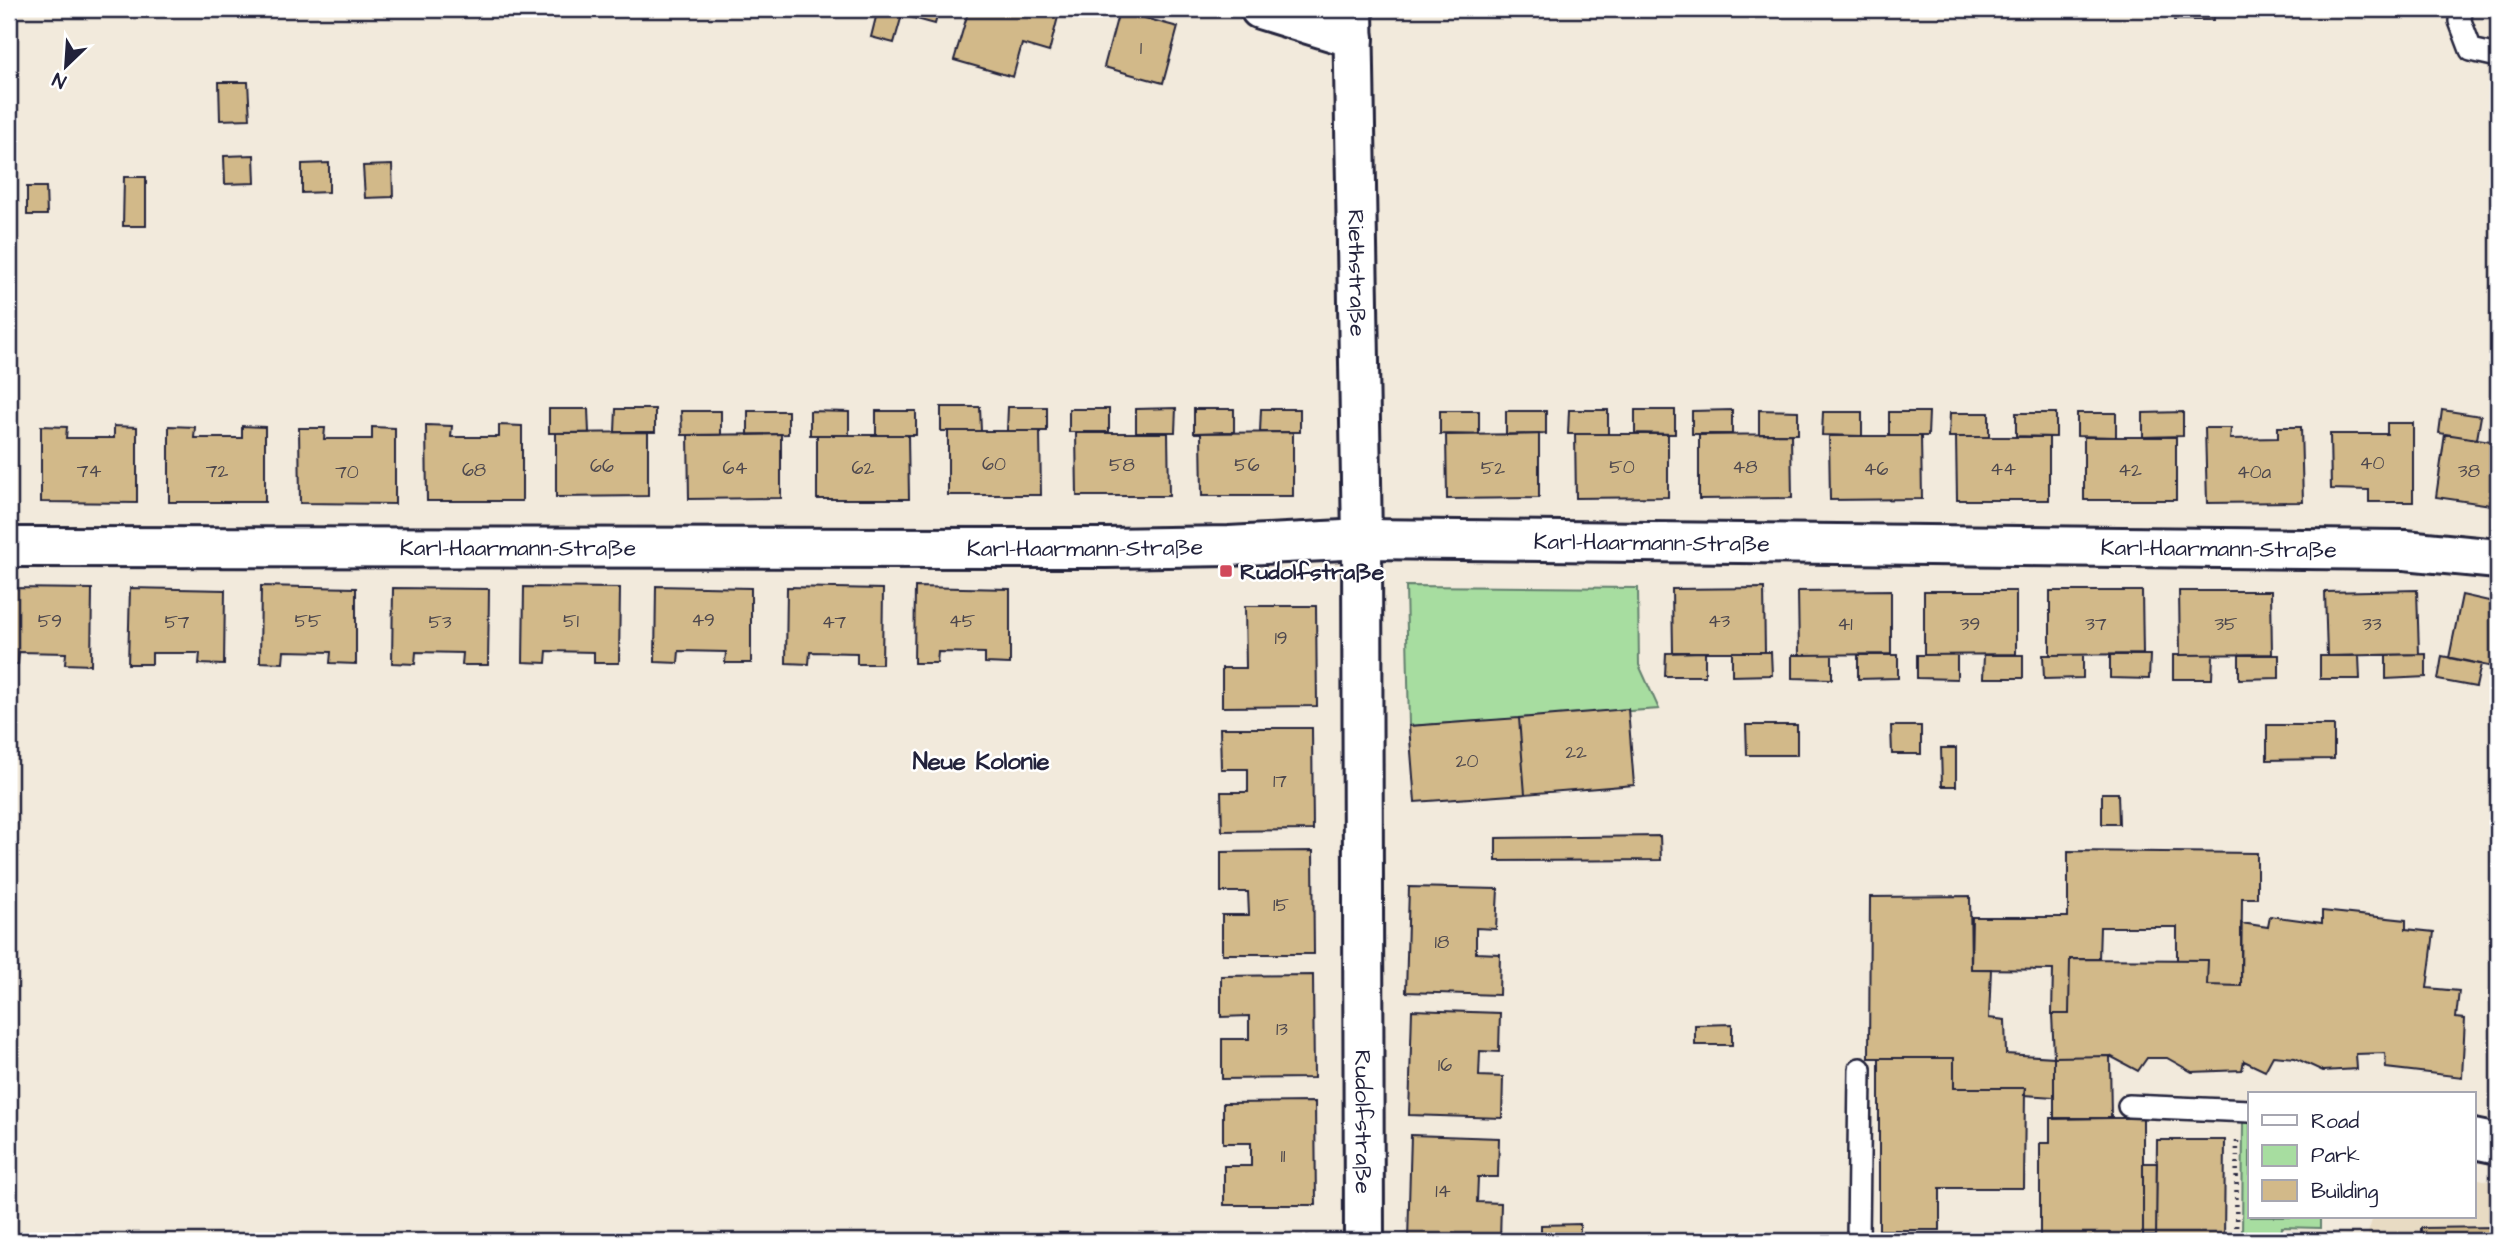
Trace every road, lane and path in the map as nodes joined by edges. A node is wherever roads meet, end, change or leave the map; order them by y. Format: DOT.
graph roads {
  1 [pos="1260,9"];
  2 [pos="2461,9"];
  3 [pos="1353,24"];
  4 [pos="2498,56"];
  5 [pos="1362,539"];
  6 [pos="9,547"];
  7 [pos="2498,559"];
  8 [pos="1860,1069"];
  9 [pos="2129,1106"];
  10 [pos="2244,1111"];
  11 [pos="2476,1139"];
  12 [pos="2498,1144"];
  13 [pos="1364,1241"];
  14 [pos="1858,1241"];
  15 [pos="2236,1241"];
  1 -- 3 [label="street"];
  2 -- 4 [label="lane"];
  3 -- 5 [label="street, Riethstraße"];
  5 -- 6 [label="street, Karl-Haarmann-Straße"];
  5 -- 7 [label="street, Karl-Haarmann-Straße"];
  5 -- 13 [label="street, Rudolfstraße"];
  8 -- 14 [label="lane"];
  9 -- 10 [label="lane"];
  10 -- 15 [label="path"];
  11 -- 12 [label="street"];
}
